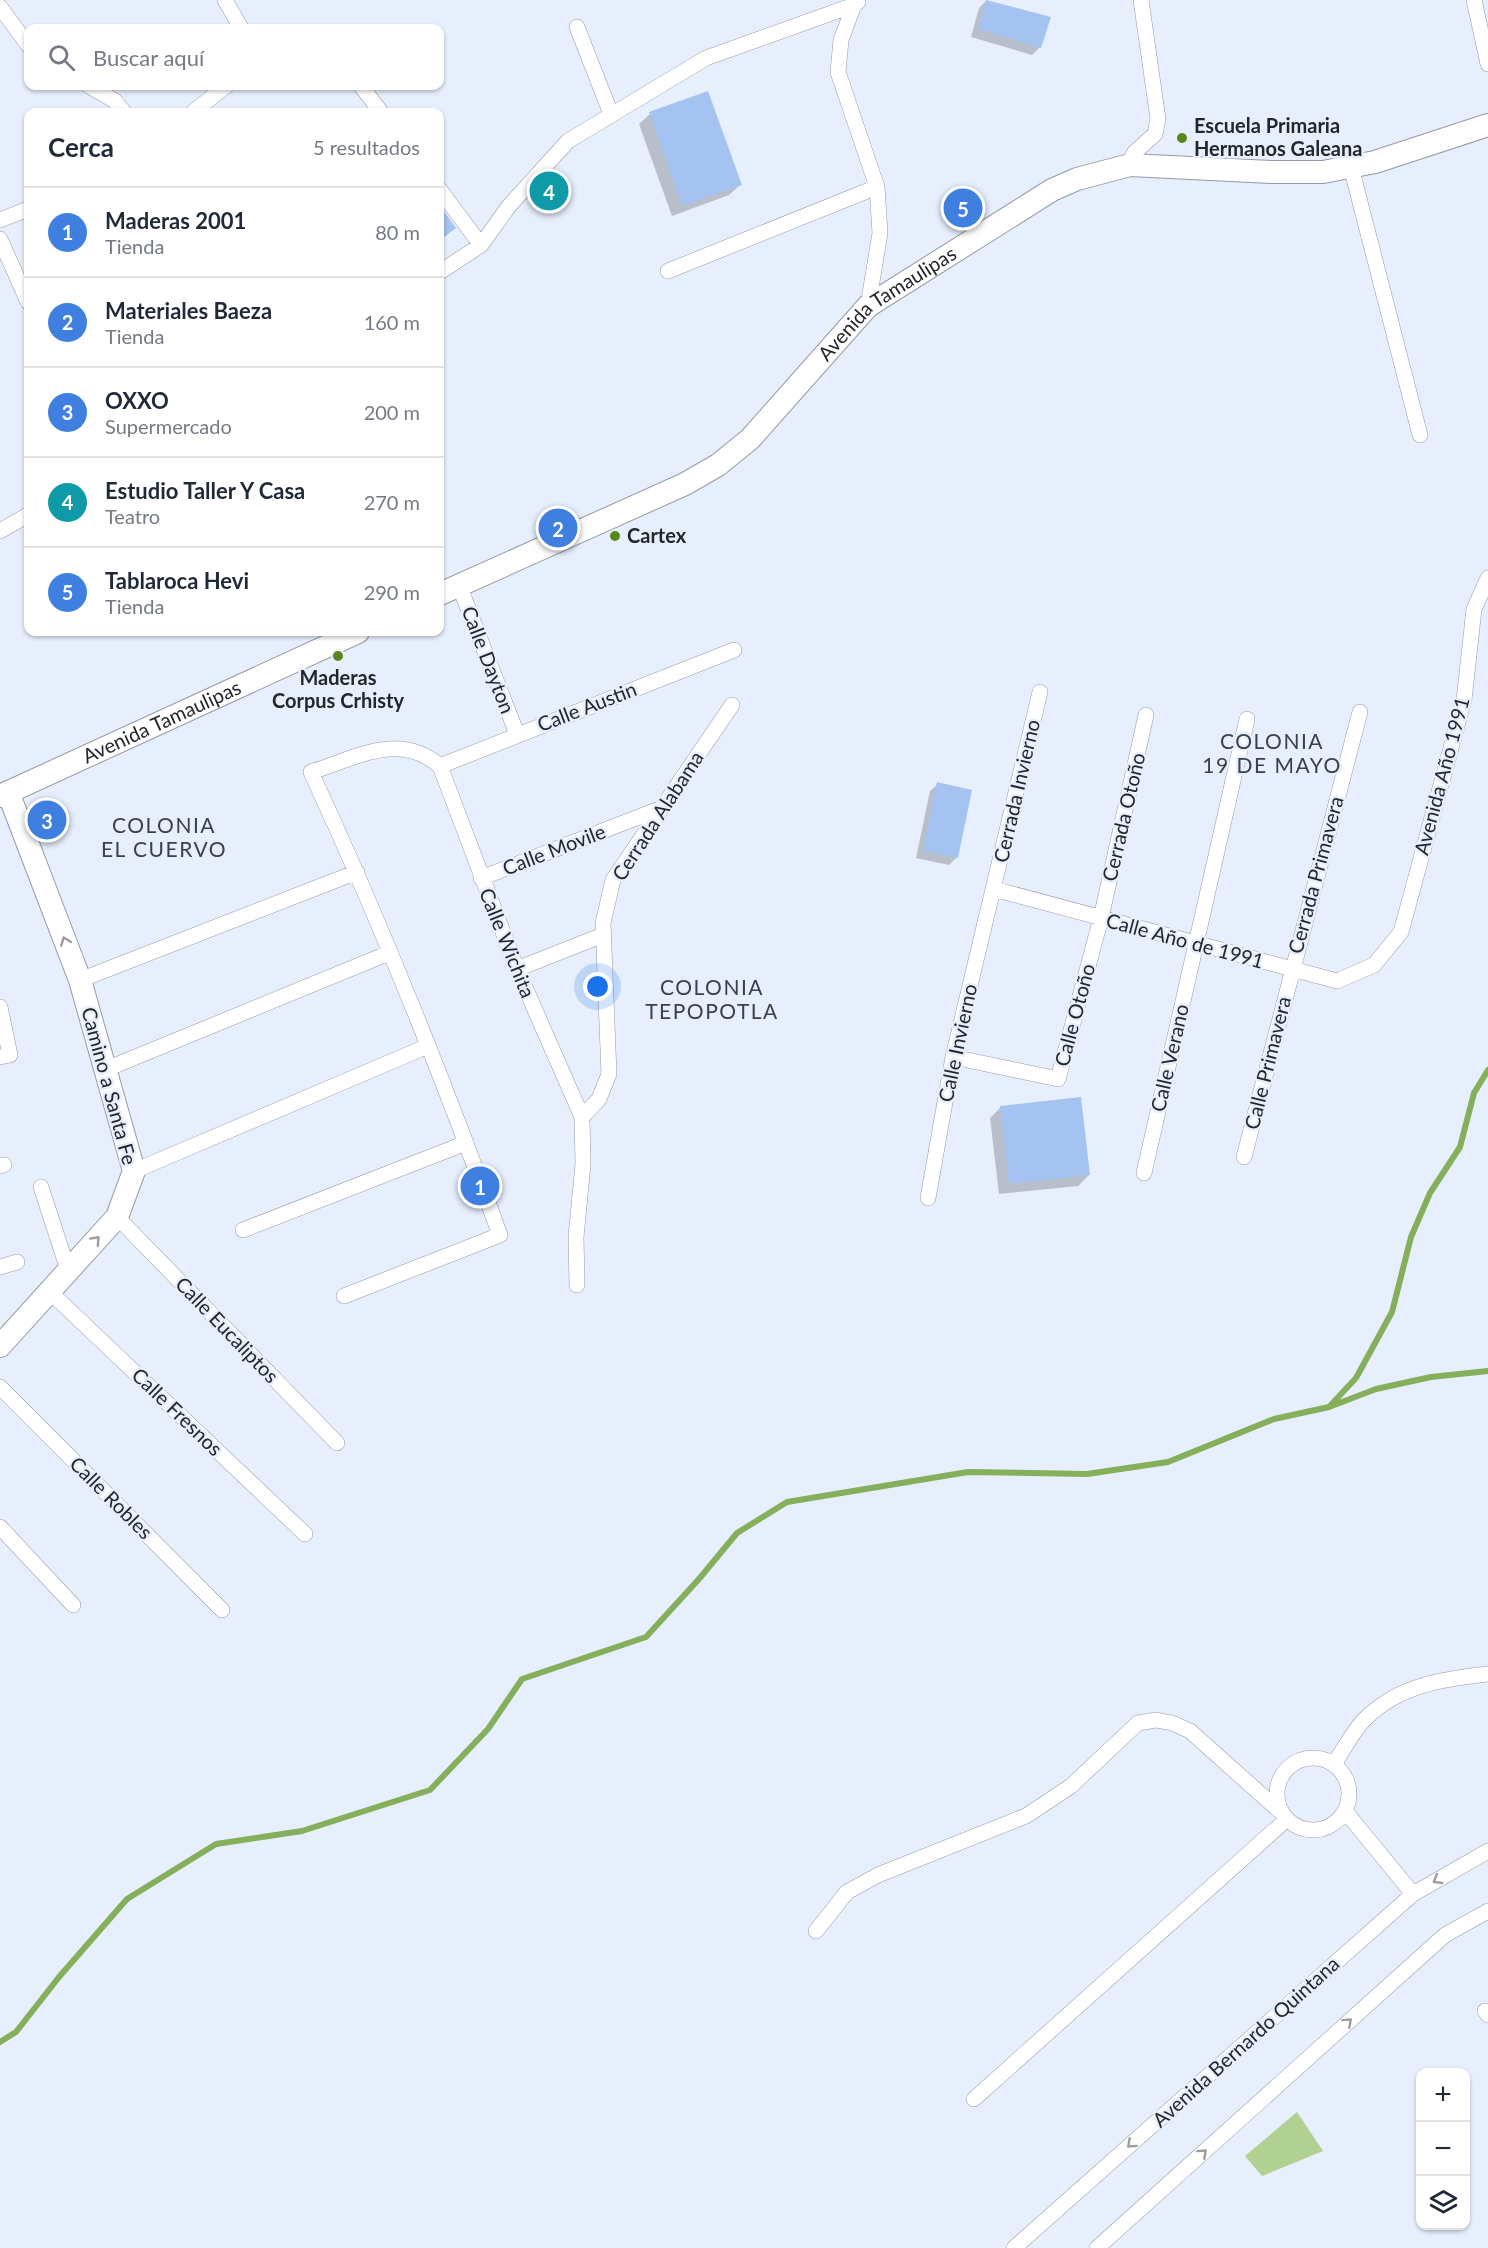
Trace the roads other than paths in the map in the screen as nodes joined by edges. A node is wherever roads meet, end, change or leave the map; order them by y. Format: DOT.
graph roads {
  1 [pos="225,0"];
  2 [pos="1141,0"];
  3 [pos="1474,0"];
  4 [pos="857,3"];
  5 [pos="0,7"];
  6 [pos="239,24"];
  7 [pos="577,27"];
  8 [pos="24,40"];
  9 [pos="1488,64"];
  10 [pos="96,90"];
  11 [pos="221,90"];
  12 [pos="364,90"];
  13 [pos="121,108"];
  14 [pos="198,108"];
  15 [pos="378,108"];
  16 [pos="611,114"];
  17 [pos="1488,125"];
  18 [pos="1130,165"];
  19 [pos="1351,166"];
  20 [pos="877,187"];
  21 [pos="444,195"];
  22 [pos="24,211"];
  23 [pos="0,220"];
  24 [pos="0,239"];
  25 [pos="481,245"];
  26 [pos="444,269"];
  27 [pos="668,271"];
  28 [pos="24,293"];
  29 [pos="868,306"];
  30 [pos="1420,435"];
  31 [pos="24,517"];
  32 [pos="0,531"];
  33 [pos="1488,578"];
  34 [pos="449,589"];
  35 [pos="349,636"];
  36 [pos="734,650"];
  37 [pos="1040,692"];
  38 [pos="732,705"];
  39 [pos="1360,712"];
  40 [pos="1146,715"];
  41 [pos="1247,719"];
  42 [pos="517,734"];
  43 [pos="440,766"];
  44 [pos="4,794"];
  45 [pos="662,808"];
  46 [pos="357,872"];
  47 [pos="481,878"];
  48 [pos="993,889"];
  49 [pos="1101,918"];
  50 [pos="603,935"];
  51 [pos="1196,944"];
  52 [pos="389,953"];
  53 [pos="1374,965"];
  54 [pos="516,969"];
  55 [pos="1291,969"];
  56 [pos="80,980"];
  57 [pos="0,1007"];
  58 [pos="428,1046"];
  59 [pos="0,1057"];
  60 [pos="953,1057"];
  61 [pos="104,1070"];
  62 [pos="582,1117"];
  63 [pos="466,1143"];
  64 [pos="1245,1157"];
  65 [pos="134,1171"];
  66 [pos="1144,1173"];
  67 [pos="41,1187"];
  68 [pos="928,1198"];
  69 [pos="117,1217"];
  70 [pos="243,1230"];
  71 [pos="17,1263"];
  72 [pos="0,1267"];
  73 [pos="68,1270"];
  74 [pos="577,1285"];
  75 [pos="49,1291"];
  76 [pos="344,1296"];
  77 [pos="0,1346"];
  78 [pos="0,1387"];
  79 [pos="337,1443"];
  80 [pos="0,1527"];
  81 [pos="305,1534"];
  82 [pos="73,1605"];
  83 [pos="222,1610"];
  84 [pos="1488,1674"];
  85 [pos="1334,1764"];
  86 [pos="1345,1811"];
  87 [pos="1285,1816"];
  88 [pos="1488,1851"];
  89 [pos="1413,1894"];
  90 [pos="1488,1911"];
  91 [pos="816,1932"];
  92 [pos="974,2099"];
  93 [pos="1014,2248"];
  94 [pos="1097,2248"];
  1 -- 6 [label="street"];
  2 -- 18 [label="street"];
  3 -- 9 [label="street"];
  4 -- 16 [label="street"];
  4 -- 20 [label="street"];
  5 -- 8 [label="street"];
  7 -- 16 [label="street"];
  10 -- 13 [label="street"];
  11 -- 14 [label="street"];
  12 -- 15 [label="street"];
  16 -- 25 [label="street"];
  17 -- 19 [label="street, Avenida Tamaulipas"];
  18 -- 19 [label="street, Avenida Tamaulipas"];
  18 -- 29 [label="street, Avenida Tamaulipas"];
  19 -- 30 [label="street"];
  20 -- 27 [label="street"];
  20 -- 29 [label="street"];
  21 -- 25 [label="street"];
  22 -- 23 [label="street"];
  24 -- 28 [label="street"];
  25 -- 26 [label="street"];
  29 -- 34 [label="street, Avenida Tamaulipas"];
  31 -- 32 [label="street"];
  33 -- 53 [label="street, Avenida Año 1991"];
  34 -- 42 [label="street, Calle Dayton"];
  35 -- 44 [label="street, Avenida Tamaulipas"];
  36 -- 42 [label="street, Calle Austin"];
  37 -- 48 [label="street, Cerrada Invierno"];
  38 -- 45 [label="street, Cerrada Alabama"];
  39 -- 55 [label="street, Cerrada Primavera"];
  40 -- 49 [label="street, Cerrada Otoño"];
  41 -- 51 [label="street, Calle Verano"];
  42 -- 43 [label="street, Calle Austin"];
  43 -- 46 [label="street"];
  43 -- 47 [label="street, Calle Wichita"];
  56 -- 44 [label="street, Camino a Santa Fe, one-way"];
  45 -- 47 [label="street, Calle Movile"];
  45 -- 50 [label="street, Cerrada Alabama"];
  46 -- 52 [label="street"];
  46 -- 56 [label="street"];
  47 -- 54 [label="street, Calle Wichita"];
  48 -- 49 [label="street, Calle Año de 1991"];
  48 -- 60 [label="street, Calle Invierno"];
  49 -- 51 [label="street, Calle Año de 1991"];
  49 -- 60 [label="street, Calle Otoño"];
  50 -- 54 [label="street"];
  50 -- 62 [label="street, Cerrada Alabama"];
  51 -- 55 [label="street, Calle Año de 1991"];
  51 -- 66 [label="street, Calle Verano"];
  52 -- 58 [label="street"];
  52 -- 61 [label="street"];
  53 -- 55 [label="street, Calle Año de 1991"];
  54 -- 62 [label="street, Calle Wichita"];
  55 -- 64 [label="street, Calle Primavera"];
  56 -- 61 [label="street, Camino a Santa Fe"];
  57 -- 59 [label="street"];
  58 -- 63 [label="street"];
  58 -- 65 [label="street"];
  60 -- 68 [label="street, Calle Invierno"];
  61 -- 65 [label="street, Camino a Santa Fe"];
  62 -- 74 [label="street"];
  63 -- 70 [label="street"];
  63 -- 76 [label="street"];
  65 -- 69 [label="street, Camino a Santa Fe"];
  67 -- 73 [label="street"];
  73 -- 69 [label="street, Camino a Santa Fe, one-way"];
  69 -- 79 [label="street, Calle Eucaliptos"];
  71 -- 72 [label="street"];
  73 -- 75 [label="street, Camino a Santa Fe"];
  75 -- 77 [label="street, Camino a Santa Fe"];
  75 -- 81 [label="street, Calle Fresnos"];
  78 -- 83 [label="street, Calle Robles"];
  80 -- 82 [label="street"];
  84 -- 85 [label="street"];
  85 -- 86 [label="street"];
  85 -- 87 [label="street"];
  86 -- 87 [label="street"];
  86 -- 89 [label="street"];
  87 -- 91 [label="street"];
  87 -- 92 [label="street"];
  88 -- 89 [label="street, Avenida Bernardo Quintana, one-way"];
  89 -- 93 [label="street, Avenida Bernardo Quintana, one-way"];
  94 -- 90 [label="street, one-way"];
}
